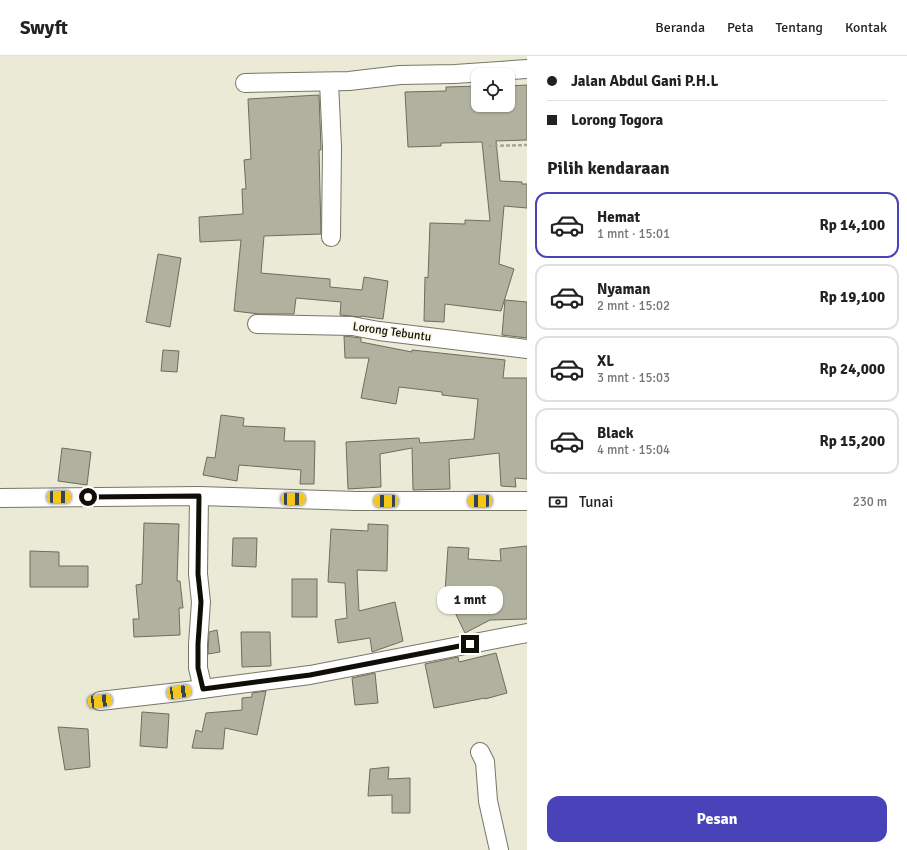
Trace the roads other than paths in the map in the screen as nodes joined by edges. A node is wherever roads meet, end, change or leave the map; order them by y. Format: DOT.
graph roads {
  1 [pos="527,69"];
  2 [pos="329,82"];
  3 [pos="245,83"];
  4 [pos="330,237"];
  5 [pos="257,324"];
  6 [pos="527,349"];
  7 [pos="199,496"];
  8 [pos="0,498"];
  9 [pos="527,500"];
  10 [pos="527,633"];
  11 [pos="203,689"];
  12 [pos="100,701"];
  13 [pos="480,752"];
  14 [pos="499,850"];
  1 -- 2 [label="street"];
  2 -- 3 [label="street"];
  2 -- 4 [label="street"];
  5 -- 6 [label="street, Lorong Tebuntu"];
  7 -- 8 [label="street"];
  7 -- 9 [label="street"];
  7 -- 11 [label="street"];
  10 -- 11 [label="street"];
  11 -- 12 [label="street"];
  13 -- 14 [label="street"];
}
